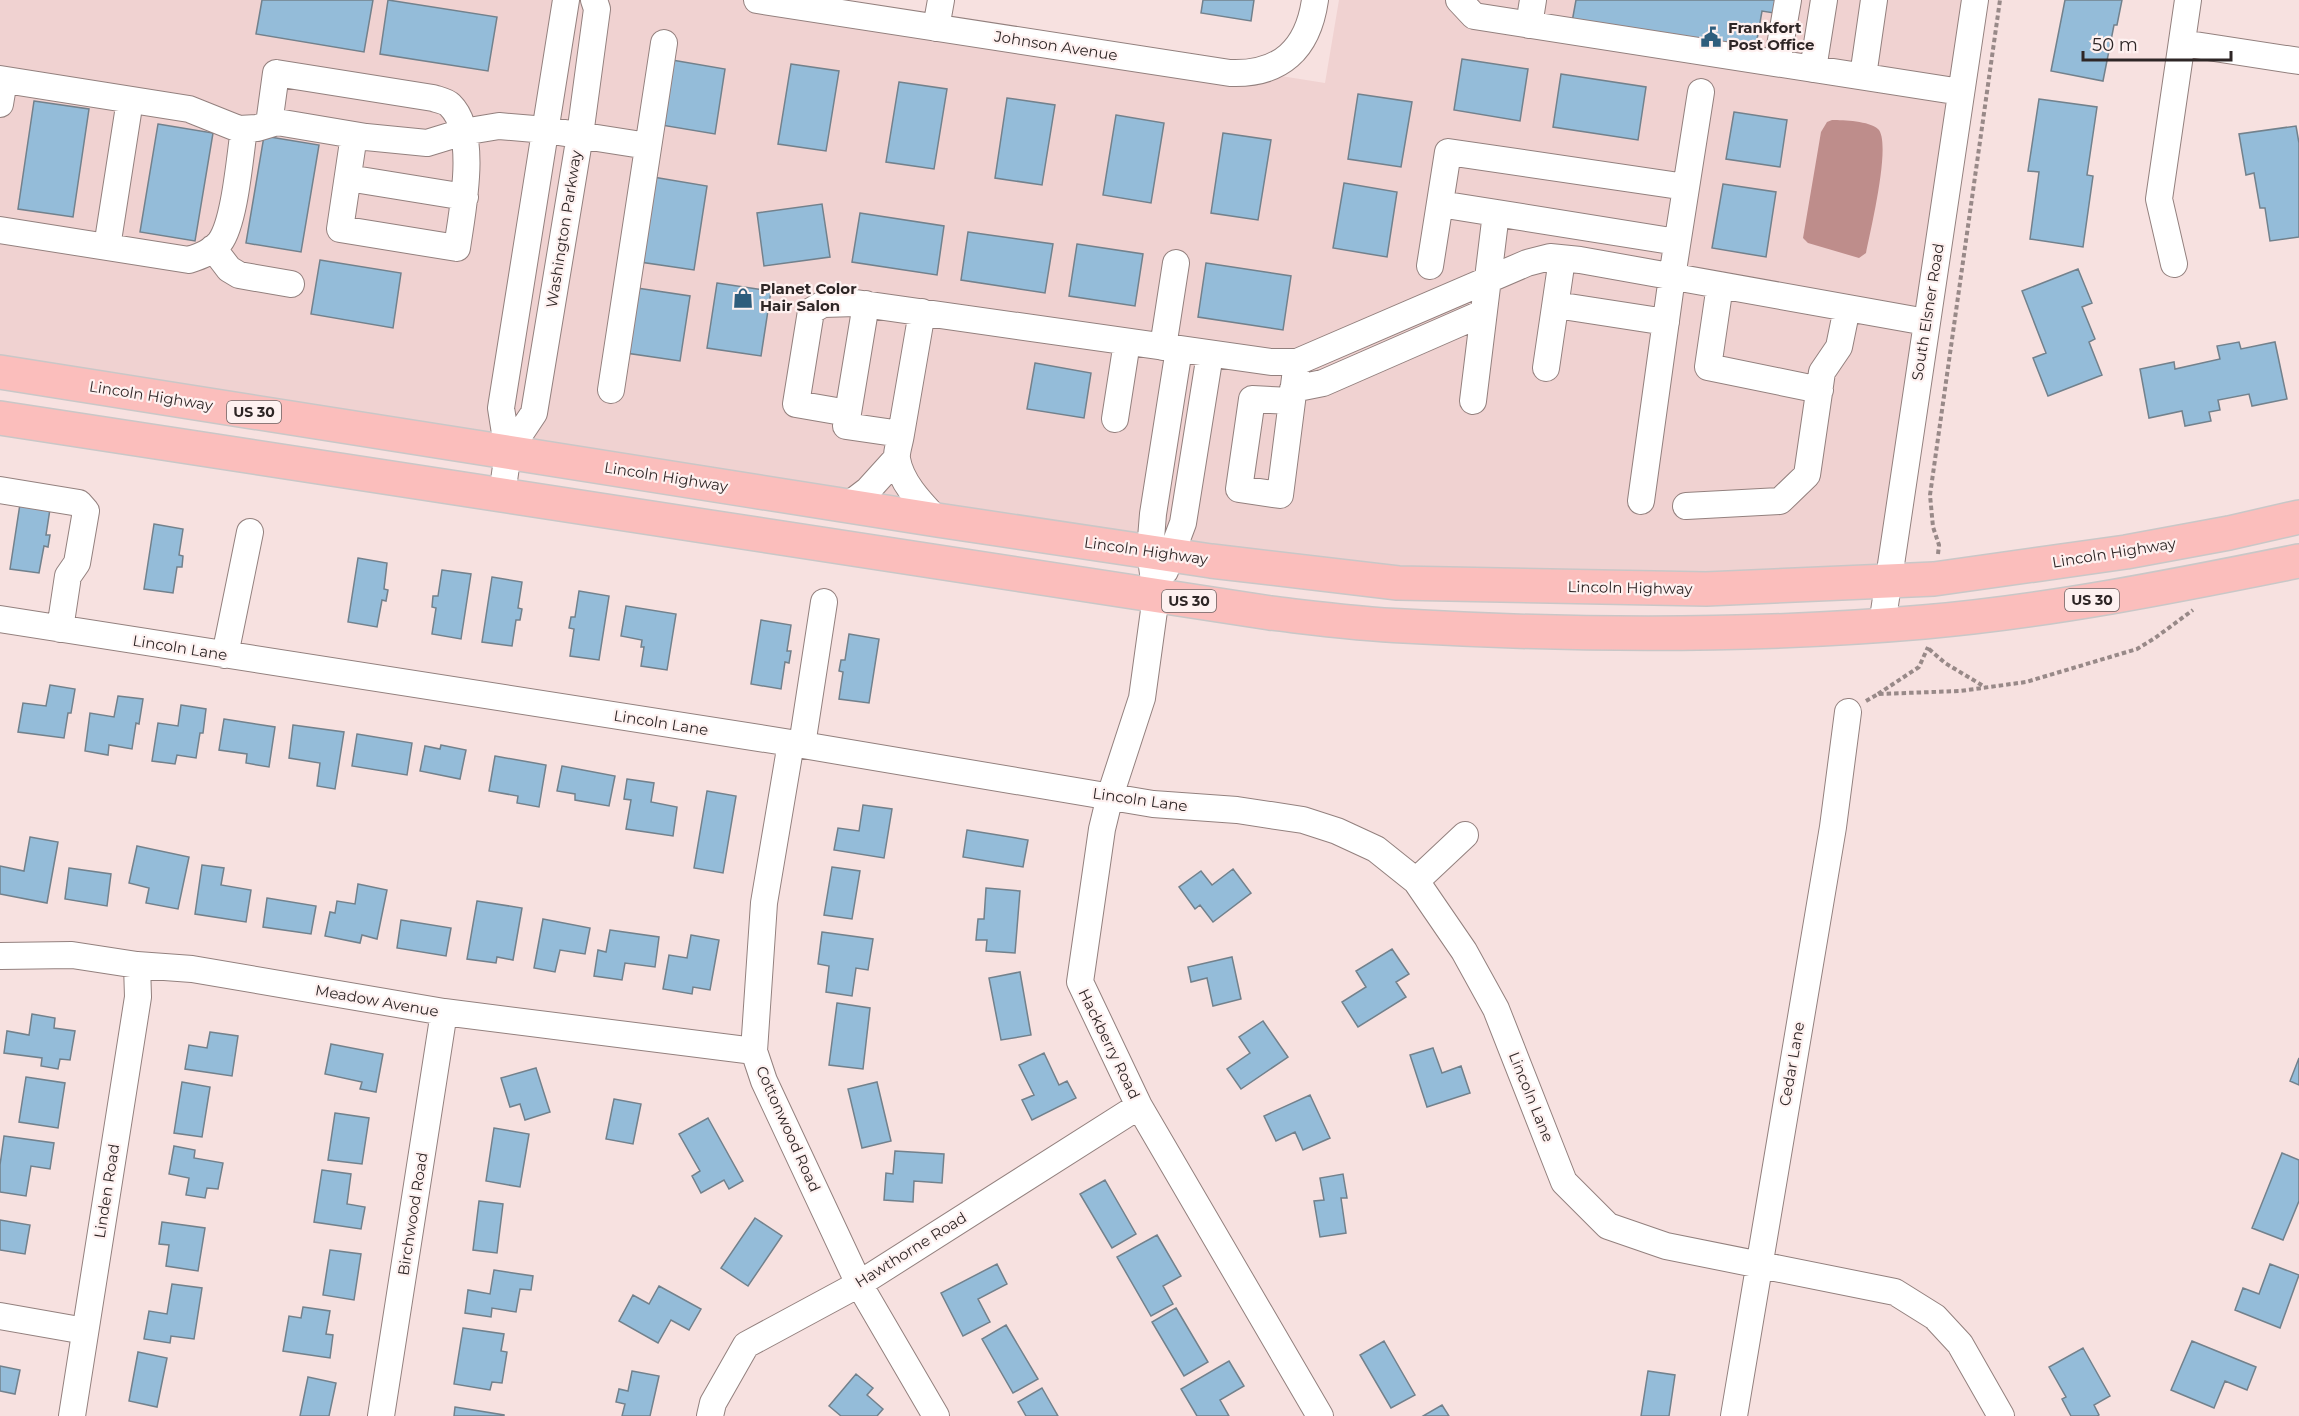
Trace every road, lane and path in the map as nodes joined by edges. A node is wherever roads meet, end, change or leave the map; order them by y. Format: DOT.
graph roads {
  1 [pos="566,0"];
  2 [pos="594,0"];
  3 [pos="757,0"];
  4 [pos="941,0"];
  5 [pos="1315,0"];
  6 [pos="1788,0"];
  7 [pos="1824,0"];
  8 [pos="1874,0"];
  9 [pos="1976,0"];
  10 [pos="2000,0"];
  11 [pos="2188,0"];
  12 [pos="1470,5"];
  13 [pos="1531,12"];
  14 [pos="936,28"];
  15 [pos="664,43"];
  16 [pos="2182,43"];
  17 [pos="2299,61"];
  18 [pos="1778,63"];
  19 [pos="1813,69"];
  20 [pos="1863,76"];
  21 [pos="1,88"];
  22 [pos="1701,92"];
  23 [pos="1961,92"];
  24 [pos="130,100"];
  25 [pos="269,124"];
  26 [pos="244,129"];
  27 [pos="546,130"];
  28 [pos="463,132"];
  29 [pos="354,135"];
  30 [pos="580,135"];
  31 [pos="648,146"];
  32 [pos="348,178"];
  33 [pos="1686,187"];
  34 [pos="465,197"];
  35 [pos="1440,204"];
  36 [pos="1496,213"];
  37 [pos="0,230"];
  38 [pos="1677,242"];
  39 [pos="107,247"];
  40 [pos="213,248"];
  41 [pos="1562,259"];
  42 [pos="1176,262"];
  43 [pos="2174,264"];
  44 [pos="1430,266"];
  45 [pos="1672,277"];
  46 [pos="1487,281"];
  47 [pos="291,284"];
  48 [pos="1720,285"];
  49 [pos="866,304"];
  50 [pos="1556,305"];
  51 [pos="1846,308"];
  52 [pos="922,312"];
  53 [pos="1483,313"];
  54 [pos="1666,322"];
  55 [pos="1926,322"];
  56 [pos="1127,342"];
  57 [pos="1171,348"];
  58 [pos="1210,354"];
  59 [pos="1297,362"];
  60 [pos="1546,368"];
  61 [pos="0,372"];
  62 [pos="611,390"];
  63 [pos="1820,390"];
  64 [pos="1473,401"];
  65 [pos="848,413"];
  66 [pos="0,418"];
  67 [pos="1116,419"];
  68 [pos="899,446"];
  69 [pos="508,452"];
  70 [pos="0,490"];
  71 [pos="502,495"];
  72 [pos="1641,501"];
  73 [pos="847,506"];
  74 [pos="1686,506"];
  75 [pos="2299,517"];
  76 [pos="937,520"];
  77 [pos="250,532"];
  78 [pos="1939,546"];
  79 [pos="1161,553"];
  80 [pos="2299,561"];
  81 [pos="1889,582"];
  82 [pos="1156,596"];
  83 [pos="824,602"];
  84 [pos="2196,607"];
  85 [pos="0,619"];
  86 [pos="1882,625"];
  87 [pos="60,629"];
  88 [pos="225,655"];
  89 [pos="1987,687"];
  90 [pos="1878,694"];
  91 [pos="1848,712"];
  92 [pos="797,744"];
  93 [pos="1110,796"];
  94 [pos="1466,835"];
  95 [pos="1416,881"];
  96 [pos="0,956"];
  97 [pos="137,965"];
  98 [pos="444,1012"];
  99 [pos="754,1051"];
  100 [pos="1139,1106"];
  101 [pos="1758,1265"];
  102 [pos="859,1284"];
  103 [pos="0,1316"];
  104 [pos="85,1331"];
  105 [pos="72,1416"];
  106 [pos="381,1416"];
  107 [pos="710,1416"];
  108 [pos="936,1416"];
  109 [pos="1320,1416"];
  110 [pos="1734,1416"];
  111 [pos="2001,1416"];
  1 -- 27 [label="street, Washington Parkway"];
  2 -- 30 [label="street, Washington Parkway"];
  3 -- 14 [label="street, Johnson Avenue"];
  4 -- 14 [label="street"];
  5 -- 14 [label="street, Johnson Avenue"];
  6 -- 18 [label="street"];
  7 -- 19 [label="street"];
  8 -- 20 [label="street"];
  9 -- 23 [label="street, South Elsner Road"];
  10 -- 78 [label="path"];
  11 -- 16 [label="street"];
  12 -- 13 [label="street"];
  13 -- 18 [label="street"];
  15 -- 31 [label="street"];
  16 -- 17 [label="street"];
  16 -- 43 [label="street"];
  18 -- 19 [label="street"];
  19 -- 20 [label="street"];
  20 -- 23 [label="street"];
  21 -- 24 [label="street"];
  22 -- 33 [label="street"];
  23 -- 55 [label="street, South Elsner Road"];
  24 -- 26 [label="street"];
  24 -- 39 [label="street"];
  25 -- 26 [label="street"];
  25 -- 28 [label="street"];
  25 -- 29 [label="street"];
  26 -- 40 [label="street"];
  27 -- 28 [label="street"];
  27 -- 30 [label="street"];
  27 -- 69 [label="street, Washington Parkway"];
  28 -- 29 [label="street"];
  28 -- 34 [label="street"];
  29 -- 32 [label="street"];
  30 -- 31 [label="street"];
  30 -- 69 [label="street, Washington Parkway"];
  31 -- 62 [label="street"];
  32 -- 34 [label="street"];
  32 -- 34 [label="street"];
  33 -- 35 [label="street"];
  33 -- 38 [label="street"];
  35 -- 36 [label="street"];
  35 -- 44 [label="street"];
  36 -- 38 [label="street"];
  36 -- 46 [label="street"];
  37 -- 39 [label="street"];
  38 -- 45 [label="street"];
  39 -- 40 [label="street"];
  40 -- 47 [label="street"];
  41 -- 45 [label="street"];
  41 -- 46 [label="street"];
  41 -- 50 [label="street"];
  42 -- 57 [label="street"];
  45 -- 48 [label="street"];
  45 -- 54 [label="street"];
  46 -- 53 [label="street"];
  46 -- 59 [label="street"];
  48 -- 51 [label="street"];
  48 -- 63 [label="street"];
  49 -- 52 [label="street"];
  49 -- 65 [label="street"];
  49 -- 65 [label="street"];
  50 -- 54 [label="street"];
  50 -- 60 [label="street"];
  51 -- 55 [label="street"];
  51 -- 63 [label="street"];
  52 -- 56 [label="street"];
  52 -- 68 [label="street"];
  53 -- 59 [label="street"];
  53 -- 64 [label="street"];
  54 -- 72 [label="street"];
  55 -- 81 [label="street, South Elsner Road"];
  56 -- 57 [label="street"];
  56 -- 67 [label="street"];
  57 -- 58 [label="street"];
  57 -- 79 [label="street"];
  58 -- 59 [label="street"];
  58 -- 79 [label="street"];
  61 -- 69 [label="main road, Lincoln Highway / US 30"];
  63 -- 74 [label="street"];
  65 -- 68 [label="street"];
  66 -- 71 [label="main road, US 30"];
  68 -- 73 [label="street"];
  68 -- 76 [label="street"];
  69 -- 71 [label="street, Washington Parkway"];
  69 -- 73 [label="main road, Lincoln Highway / US 30"];
  70 -- 87 [label="street"];
  71 -- 82 [label="main road, US 30"];
  73 -- 76 [label="main road, Lincoln Highway / US 30"];
  75 -- 81 [label="main road, Lincoln Highway / US 30"];
  76 -- 79 [label="main road, Lincoln Highway / US 30"];
  77 -- 88 [label="street"];
  79 -- 81 [label="main road, Lincoln Highway / US 30"];
  79 -- 82 [label="street, Hackberry Road"];
  80 -- 86 [label="main road, US 30"];
  81 -- 86 [label="street, South Elsner Road"];
  82 -- 86 [label="main road, US 30"];
  82 -- 93 [label="street, Hackberry Road"];
  83 -- 92 [label="street, Cottonwood Road"];
  84 -- 89 [label="path"];
  85 -- 87 [label="street, Lincoln Lane"];
  87 -- 88 [label="street, Lincoln Lane"];
  88 -- 92 [label="street, Lincoln Lane"];
  89 -- 90 [label="path"];
  89 -- 90 [label="path"];
  90 -- 91 [label="path"];
  91 -- 101 [label="street, Cedar Lane"];
  92 -- 93 [label="street, Lincoln Lane"];
  92 -- 99 [label="street, Cottonwood Road"];
  93 -- 95 [label="street, Lincoln Lane"];
  93 -- 100 [label="street, Hackberry Road"];
  94 -- 95 [label="street"];
  95 -- 101 [label="street, Lincoln Lane"];
  96 -- 97 [label="street, Meadow Avenue"];
  97 -- 98 [label="street, Meadow Avenue"];
  97 -- 104 [label="street, Linden Road"];
  98 -- 99 [label="street, Meadow Avenue"];
  98 -- 106 [label="street, Birchwood Road"];
  99 -- 102 [label="street, Cottonwood Road"];
  100 -- 102 [label="street, Hawthorne Road"];
  100 -- 109 [label="street, Hackberry Road"];
  101 -- 110 [label="street, Cedar Lane"];
  101 -- 111 [label="street, Lincoln Lane"];
  102 -- 107 [label="street, Hawthorne Road"];
  102 -- 108 [label="street, Cottonwood Road"];
  103 -- 104 [label="street"];
  104 -- 105 [label="street, Linden Road"];
}
